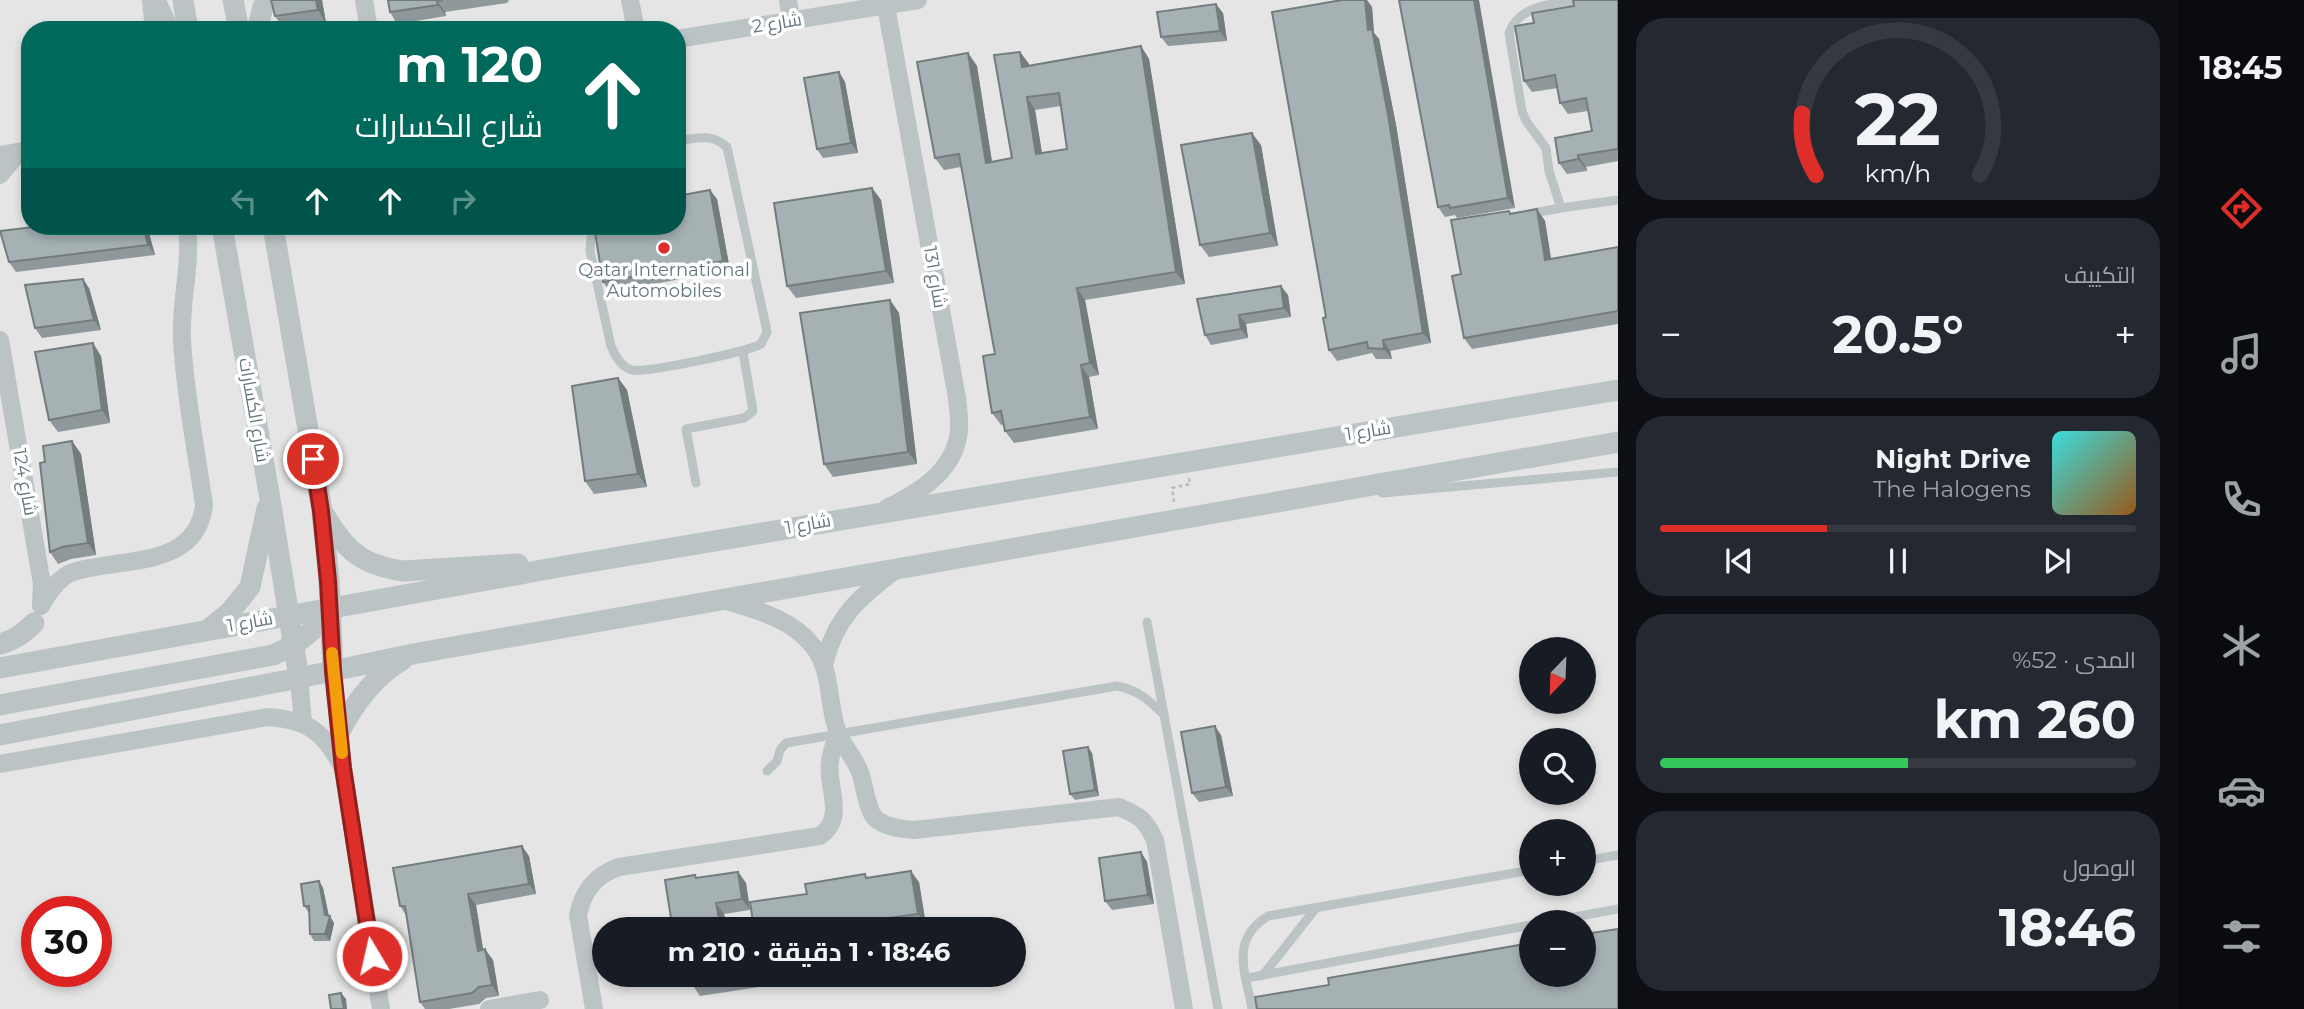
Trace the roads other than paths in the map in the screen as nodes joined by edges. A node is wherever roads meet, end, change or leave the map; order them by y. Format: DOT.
graph roads {
  1 [pos="153,0"];
  2 [pos="183,0"];
  3 [pos="233,0"];
  4 [pos="364,0"];
  5 [pos="630,0"];
  6 [pos="788,0"];
  7 [pos="918,0"];
  8 [pos="1580,0"];
  9 [pos="886,6"];
  10 [pos="154,21"];
  11 [pos="164,21"];
  12 [pos="186,21"];
  13 [pos="237,21"];
  14 [pos="368,21"];
  15 [pos="634,21"];
  16 [pos="791,21"];
  17 [pos="686,38"];
  18 [pos="686,140"];
  19 [pos="21,152"];
  20 [pos="21,154"];
  21 [pos="0,155"];
  22 [pos="0,175"];
  23 [pos="1618,200"];
  24 [pos="1561,208"];
  25 [pos="1522,215"];
  26 [pos="188,235"];
  27 [pos="224,235"];
  28 [pos="275,235"];
  29 [pos="591,235"];
  30 [pos="0,340"];
  31 [pos="743,352"];
  32 [pos="1618,390"];
  33 [pos="1618,442"];
  34 [pos="1618,472"];
  35 [pos="696,483"];
  36 [pos="270,493"];
  37 [pos="1279,502"];
  38 [pos="321,511"];
  39 [pos="878,512"];
  40 [pos="559,567"];
  41 [pos="895,570"];
  42 [pos="723,600"];
  43 [pos="330,609"];
  44 [pos="38,614"];
  45 [pos="289,615"];
  46 [pos="1147,622"];
  47 [pos="208,630"];
  48 [pos="0,643"];
  49 [pos="294,644"];
  50 [pos="413,654"];
  51 [pos="824,665"];
  52 [pos="0,668"];
  53 [pos="333,671"];
  54 [pos="299,678"];
  55 [pos="0,705"];
  56 [pos="1164,715"];
  57 [pos="303,724"];
  58 [pos="340,731"];
  59 [pos="838,733"];
  60 [pos="0,735"];
  61 [pos="0,764"];
  62 [pos="343,768"];
  63 [pos="767,771"];
  64 [pos="1618,855"];
  65 [pos="1596,859"];
  66 [pos="1519,872"];
  67 [pos="1316,908"];
  68 [pos="1618,909"];
  69 [pos="1596,913"];
  70 [pos="1519,927"];
  71 [pos="1263,975"];
  72 [pos="1247,978"];
  73 [pos="540,1000"];
  74 [pos="381,1009"];
  75 [pos="489,1009"];
  76 [pos="594,1009"];
  77 [pos="1184,1009"];
  78 [pos="1218,1009"];
  79 [pos="1252,1009"];
  1 -- 10 [label="street"];
  1 -- 11 [label="street"];
  2 -- 12 [label="street"];
  3 -- 13 [label="street"];
  4 -- 14 [label="street"];
  5 -- 15 [label="street"];
  6 -- 16 [label="street"];
  7 -- 9 [label="street, شارع 2"];
  8 -- 24 [label="lane"];
  9 -- 16 [label="street, شارع 2"];
  9 -- 39 [label="street, شارع 131"];
  16 -- 17 [label="street, شارع 2"];
  18 -- 31 [label="lane"];
  19 -- 21 [label="street"];
  20 -- 22 [label="street"];
  23 -- 24 [label="lane"];
  24 -- 25 [label="lane"];
  26 -- 44 [label="street"];
  27 -- 36 [label="street, شارع الكسارات"];
  28 -- 38 [label="street"];
  29 -- 31 [label="lane"];
  30 -- 44 [label="street, شارع 124"];
  31 -- 35 [label="lane"];
  32 -- 39 [label="street, شارع 1"];
  33 -- 37 [label="street"];
  34 -- 37 [label="lane"];
  36 -- 45 [label="street, شارع الكسارات"];
  36 -- 47 [label="street"];
  37 -- 41 [label="street"];
  38 -- 40 [label="street"];
  38 -- 43 [label="street"];
  39 -- 40 [label="street, شارع 1"];
  40 -- 43 [label="street, شارع 1"];
  41 -- 42 [label="street"];
  41 -- 51 [label="street"];
  42 -- 50 [label="street"];
  42 -- 51 [label="street"];
  43 -- 45 [label="street, شارع 1"];
  43 -- 49 [label="street"];
  43 -- 53 [label="street"];
  44 -- 48 [label="street"];
  45 -- 47 [label="street, شارع 1"];
  45 -- 49 [label="street, شارع الكسارات"];
  46 -- 56 [label="lane"];
  47 -- 52 [label="street, شارع 1"];
  49 -- 54 [label="street, شارع الكسارات"];
  49 -- 55 [label="street"];
  50 -- 53 [label="street"];
  50 -- 58 [label="street"];
  51 -- 59 [label="street"];
  53 -- 54 [label="street"];
  53 -- 58 [label="street"];
  54 -- 57 [label="street"];
  54 -- 60 [label="street"];
  56 -- 59 [label="lane"];
  56 -- 78 [label="lane"];
  57 -- 61 [label="street"];
  57 -- 62 [label="street"];
  58 -- 62 [label="street"];
  59 -- 63 [label="lane"];
  59 -- 76 [label="street"];
  59 -- 77 [label="street"];
  62 -- 74 [label="street"];
  64 -- 65 [label="lane"];
  66 -- 67 [label="lane"];
  67 -- 71 [label="lane"];
  67 -- 72 [label="lane"];
  68 -- 69 [label="lane"];
  70 -- 71 [label="lane"];
  71 -- 72 [label="lane"];
  72 -- 79 [label="lane"];
  73 -- 75 [label="street"];
}
